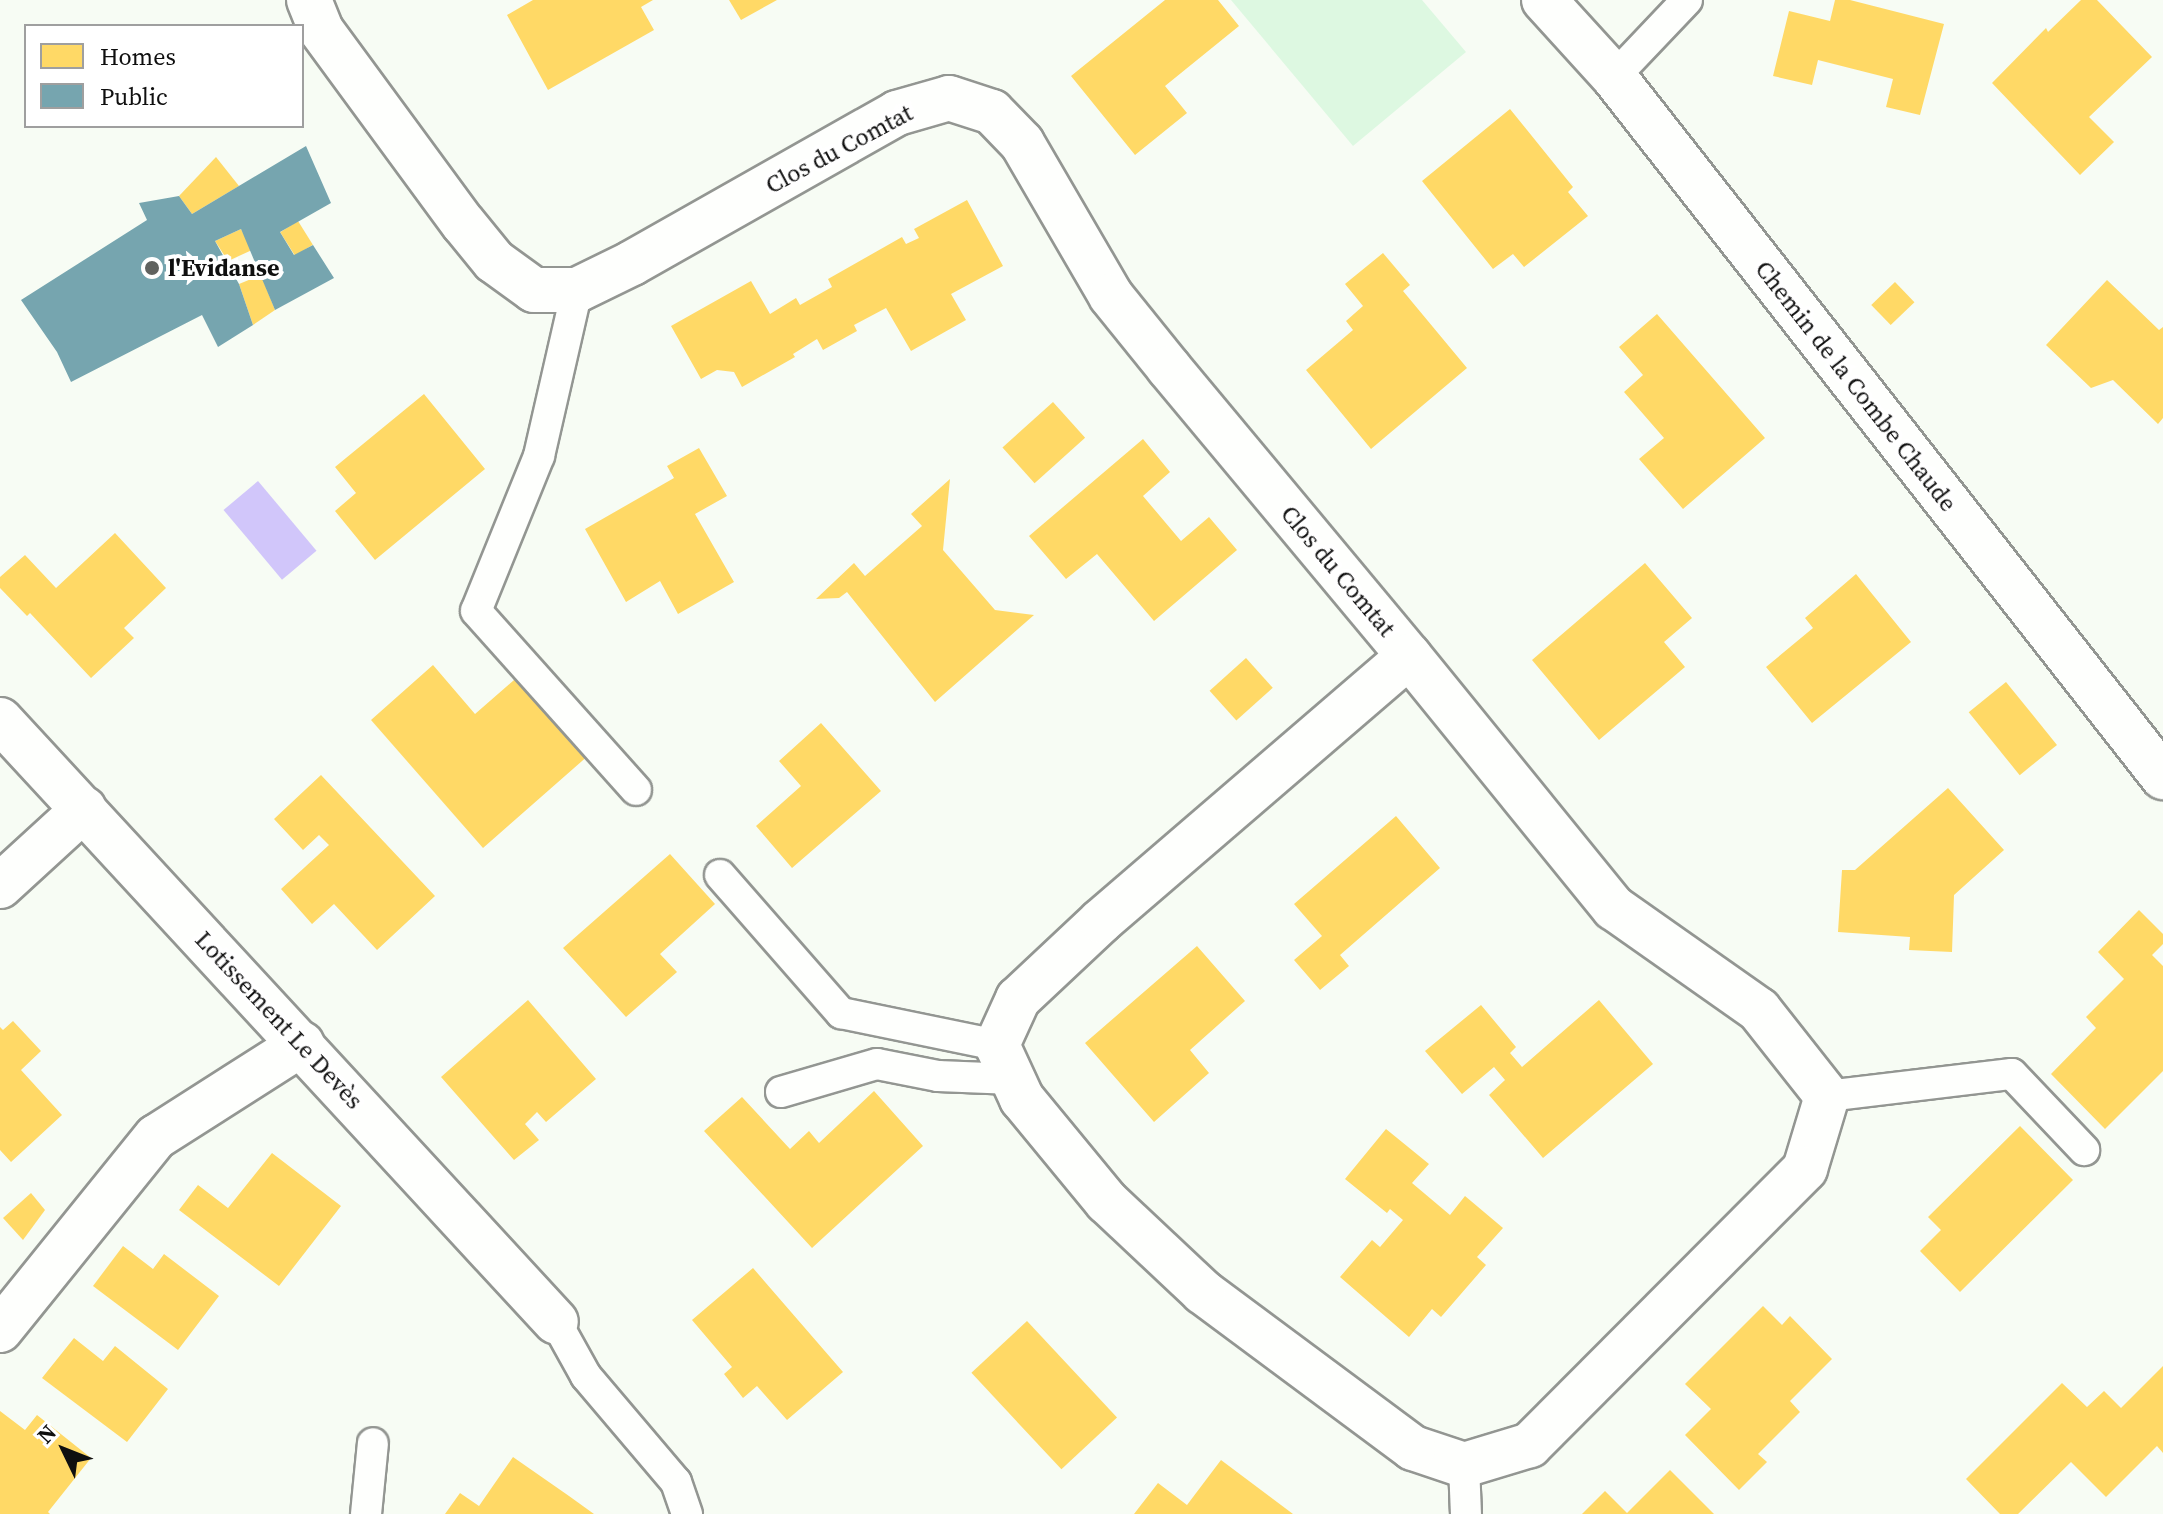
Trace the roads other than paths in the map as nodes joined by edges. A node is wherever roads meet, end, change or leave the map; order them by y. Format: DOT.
graph roads {
  1 [pos="309,0"];
  2 [pos="1544,0"];
  3 [pos="1687,0"];
  4 [pos="1614,77"];
  5 [pos="577,290"];
  6 [pos="1409,656"];
  7 [pos="0,720"];
  8 [pos="2163,777"];
  9 [pos="636,790"];
  10 [pos="84,809"];
  11 [pos="720,875"];
  12 [pos="0,886"];
  13 [pos="302,1044"];
  14 [pos="1005,1062"];
  15 [pos="781,1092"];
  16 [pos="1827,1096"];
  17 [pos="2084,1150"];
  18 [pos="556,1322"];
  19 [pos="0,1330"];
  20 [pos="373,1443"];
  21 [pos="1464,1465"];
  22 [pos="366,1514"];
  23 [pos="687,1514"];
  24 [pos="1466,1514"];
  1 -- 5 [label="street, Clos du Comtat"];
  2 -- 4 [label="street, Chemin de la Combe Chaude"];
  3 -- 4 [label="lane"];
  4 -- 8 [label="street, Chemin de la Combe Chaude"];
  5 -- 6 [label="street, Clos du Comtat"];
  5 -- 9 [label="lane"];
  6 -- 14 [label="street"];
  6 -- 16 [label="street, Clos du Comtat"];
  7 -- 10 [label="street, Lotissement Le Devès"];
  10 -- 12 [label="street"];
  10 -- 13 [label="street, Lotissement Le Devès"];
  11 -- 14 [label="lane"];
  13 -- 18 [label="street, Lotissement Le Devès"];
  13 -- 19 [label="street"];
  14 -- 15 [label="lane"];
  14 -- 21 [label="street"];
  16 -- 17 [label="lane"];
  16 -- 21 [label="street"];
  18 -- 23 [label="lane"];
  20 -- 22 [label="lane"];
  21 -- 24 [label="lane"];
}
